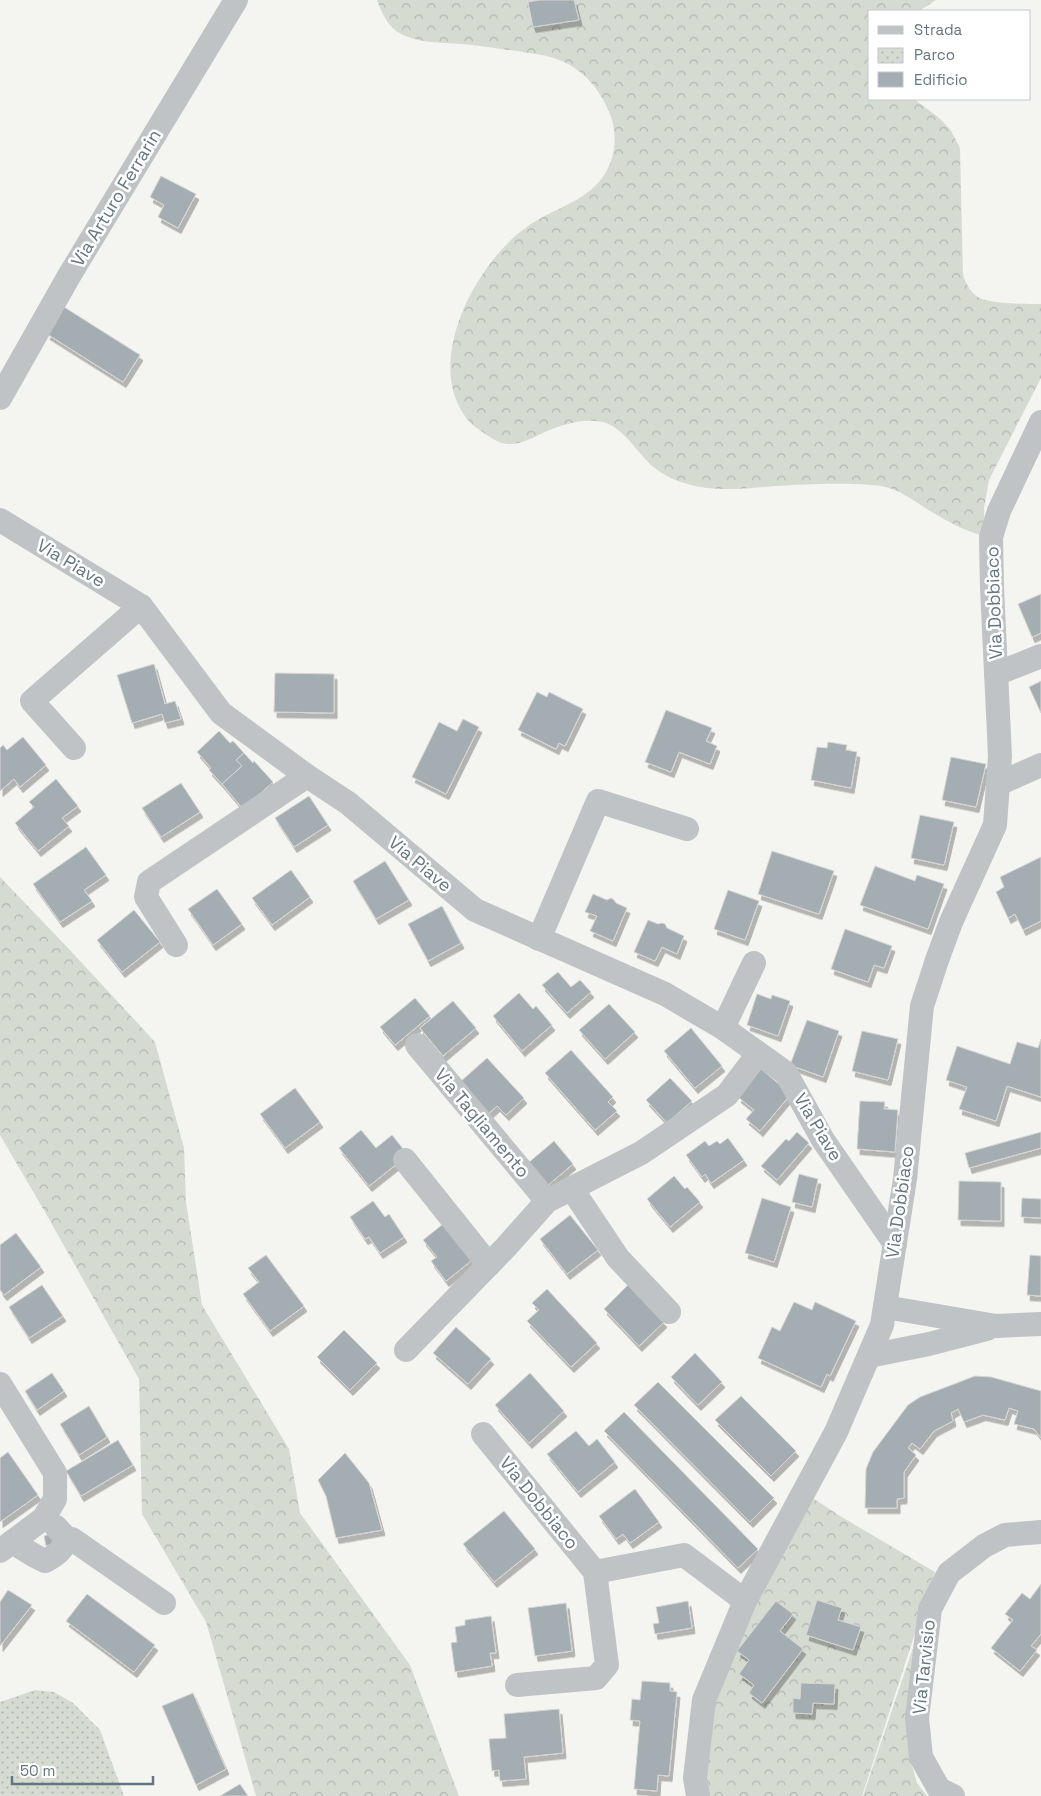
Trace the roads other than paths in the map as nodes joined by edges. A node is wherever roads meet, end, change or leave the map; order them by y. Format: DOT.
graph roads {
  1 [pos="236,0"];
  2 [pos="0,398"];
  3 [pos="1041,422"];
  4 [pos="0,520"];
  5 [pos="141,606"];
  6 [pos="1041,656"];
  7 [pos="996,674"];
  8 [pos="74,748"];
  9 [pos="1041,765"];
  10 [pos="308,776"];
  11 [pos="998,784"];
  12 [pos="687,829"];
  13 [pos="540,939"];
  14 [pos="176,945"];
  15 [pos="754,963"];
  16 [pos="723,1028"];
  17 [pos="416,1044"];
  18 [pos="758,1054"];
  19 [pos="405,1160"];
  20 [pos="572,1189"];
  21 [pos="547,1201"];
  22 [pos="895,1244"];
  23 [pos="489,1265"];
  24 [pos="885,1307"];
  25 [pos="669,1312"];
  26 [pos="1041,1324"];
  27 [pos="996,1326"];
  28 [pos="406,1350"];
  29 [pos="869,1356"];
  30 [pos="0,1384"];
  31 [pos="483,1434"];
  32 [pos="44,1518"];
  33 [pos="1041,1532"];
  34 [pos="66,1538"];
  35 [pos="6,1546"];
  36 [pos="595,1572"];
  37 [pos="745,1601"];
  38 [pos="164,1603"];
  39 [pos="517,1685"];
  40 [pos="698,1796"];
  41 [pos="953,1796"];
  1 -- 2 [label="street, Via Arturo Ferrarin"];
  3 -- 7 [label="street, Via Dobbiaco"];
  4 -- 5 [label="street, Via Piave"];
  5 -- 8 [label="street"];
  5 -- 10 [label="street, Via Piave"];
  6 -- 7 [label="street, Via Dobbiaco"];
  7 -- 11 [label="street, Via Dobbiaco"];
  9 -- 11 [label="street"];
  10 -- 13 [label="street, Via Piave"];
  10 -- 14 [label="street"];
  11 -- 22 [label="street, Via Dobbiaco"];
  12 -- 13 [label="street"];
  13 -- 16 [label="street, Via Piave"];
  15 -- 16 [label="street"];
  16 -- 18 [label="street, Via Piave"];
  17 -- 21 [label="street, Via Tagliamento"];
  18 -- 20 [label="street"];
  18 -- 22 [label="street, Via Piave"];
  19 -- 23 [label="street"];
  20 -- 21 [label="street"];
  20 -- 25 [label="street"];
  21 -- 23 [label="street"];
  22 -- 24 [label="street, Via Dobbiaco"];
  23 -- 28 [label="street"];
  24 -- 27 [label="street"];
  24 -- 29 [label="street, Via Dobbiaco"];
  26 -- 27 [label="street"];
  27 -- 29 [label="street"];
  29 -- 37 [label="street, Via Dobbiaco"];
  30 -- 32 [label="street"];
  31 -- 36 [label="street, Via Dobbiaco"];
  32 -- 34 [label="street"];
  32 -- 35 [label="street"];
  33 -- 41 [label="street, Via Tarvisio"];
  34 -- 35 [label="street"];
  34 -- 38 [label="street"];
  36 -- 37 [label="street"];
  36 -- 39 [label="street"];
  37 -- 40 [label="street, Via Dobbiaco"];
}
